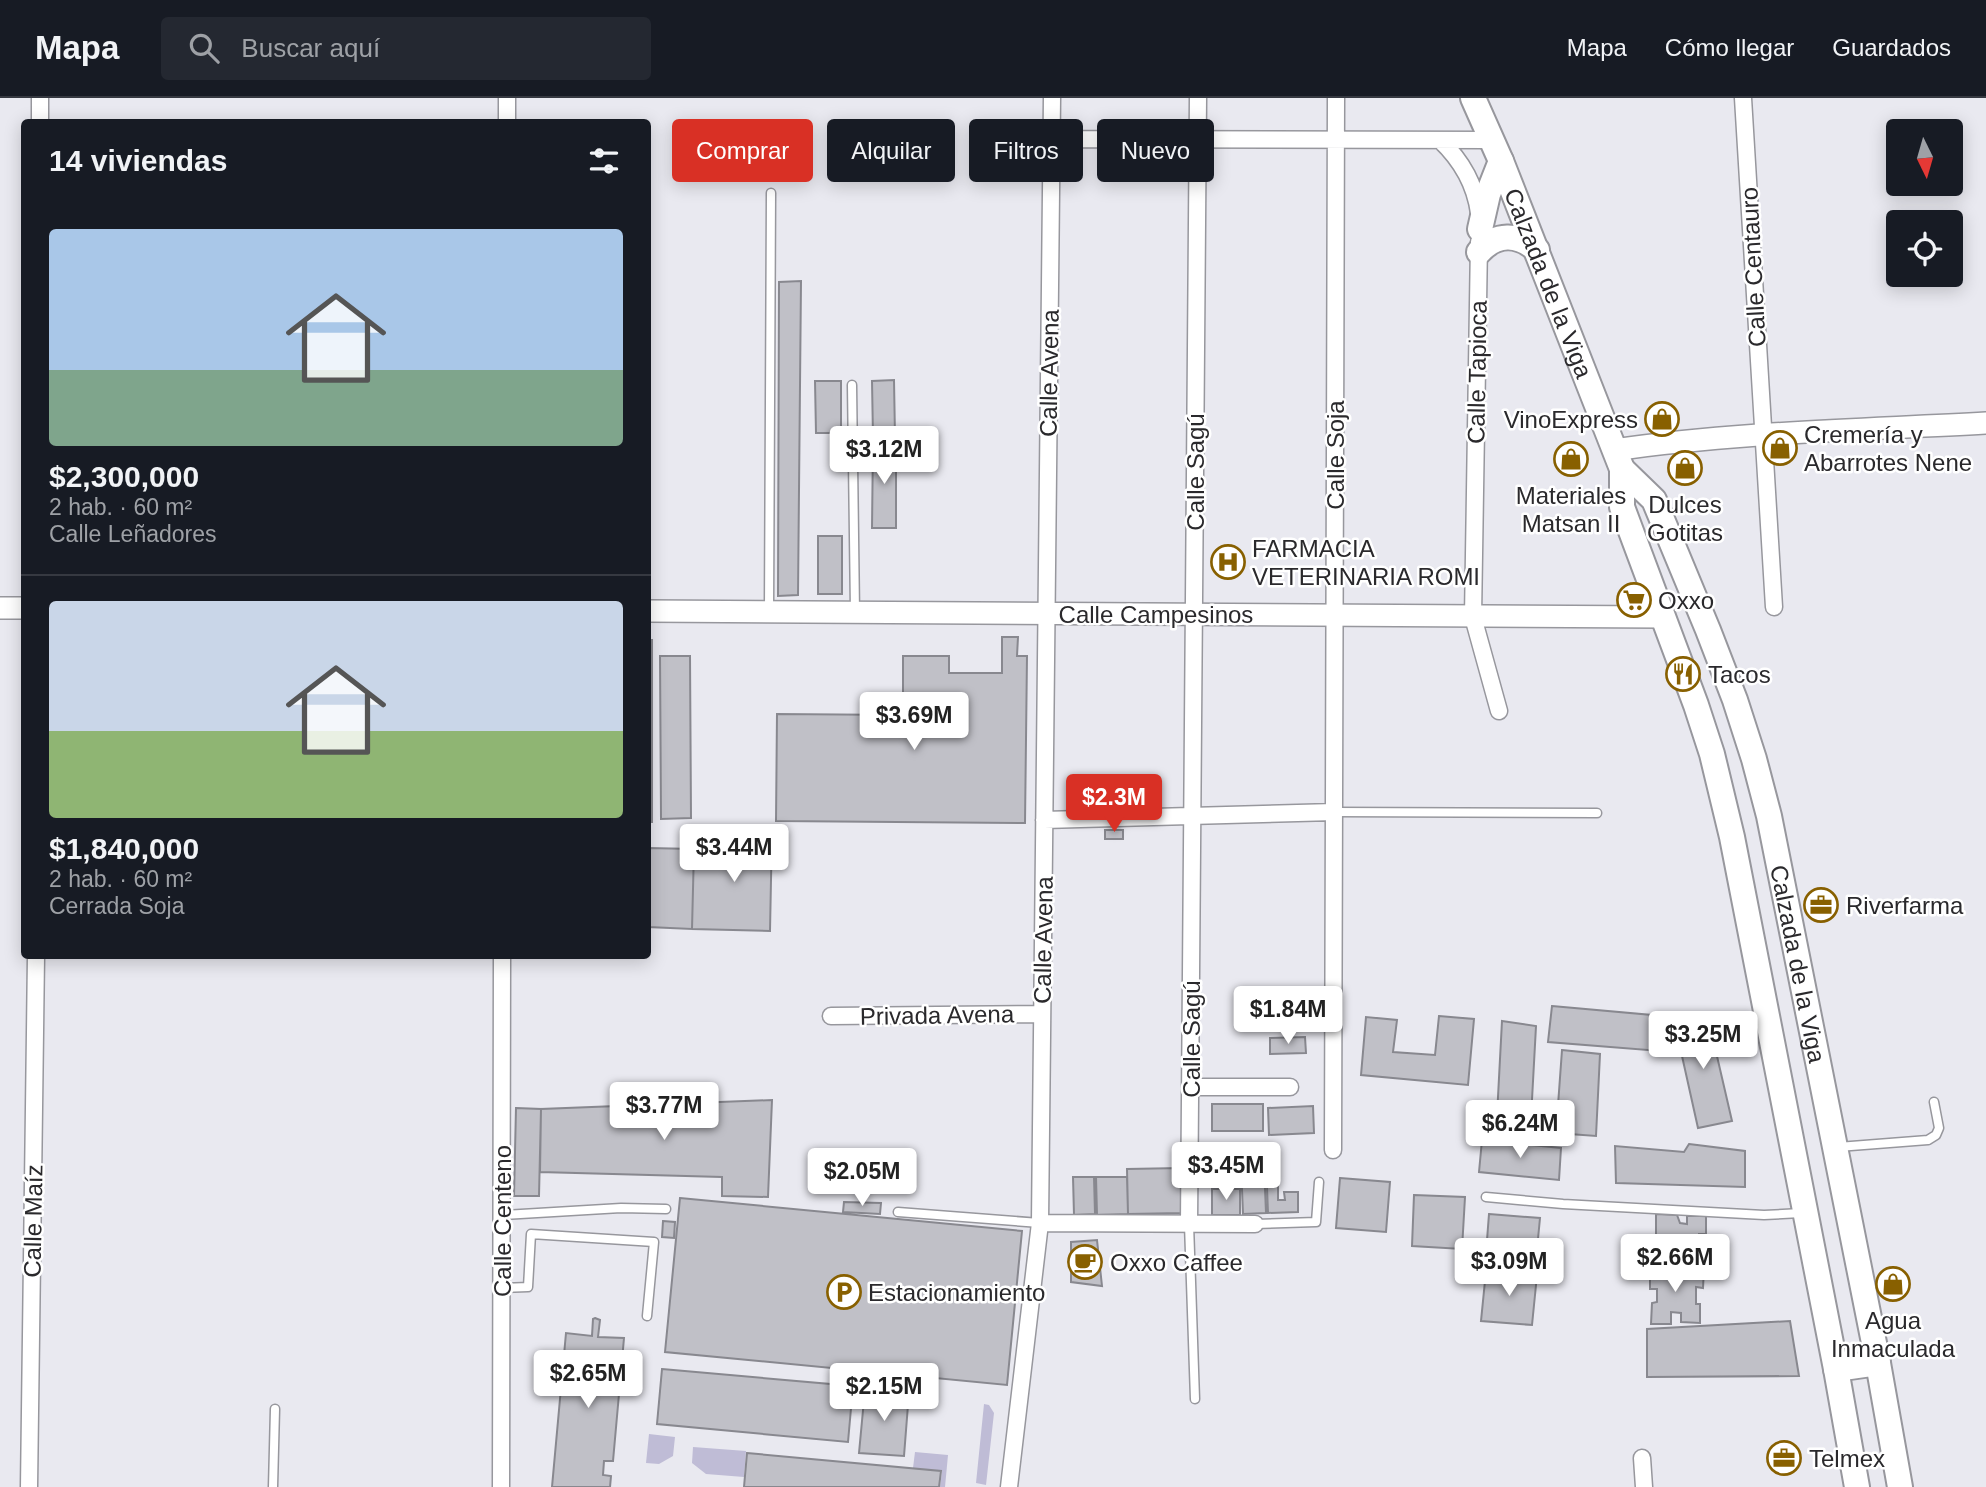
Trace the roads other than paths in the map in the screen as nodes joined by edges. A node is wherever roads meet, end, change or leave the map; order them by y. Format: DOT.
graph roads {
  1 [pos="40,98"];
  2 [pos="507,98"];
  3 [pos="1052,98"];
  4 [pos="1198,98"];
  5 [pos="1336,98"];
  6 [pos="1473,98"];
  7 [pos="1743,98"];
  8 [pos="40,119"];
  9 [pos="507,119"];
  10 [pos="1051,119"];
  11 [pos="1198,119"];
  12 [pos="1214,139"];
  13 [pos="1336,139"];
  14 [pos="1440,140"];
  15 [pos="1497,150"];
  16 [pos="1051,182"];
  17 [pos="1198,182"];
  18 [pos="771,193"];
  19 [pos="1479,240"];
  20 [pos="1537,250"];
  21 [pos="852,385"];
  22 [pos="1986,423"];
  23 [pos="1763,435"];
  24 [pos="1618,460"];
  25 [pos="1773,607"];
  26 [pos="0,608"];
  27 [pos="21,608"];
  28 [pos="651,611"];
  29 [pos="769,611"];
  30 [pos="855,612"];
  31 [pos="1046,613"];
  32 [pos="1194,614"];
  33 [pos="1334,615"];
  34 [pos="1473,617"];
  35 [pos="1664,617"];
  36 [pos="1499,711"];
  37 [pos="1334,812"];
  38 [pos="1597,813"];
  39 [pos="1192,816"];
  40 [pos="1044,820"];
  41 [pos="36,959"];
  42 [pos="502,959"];
  43 [pos="1042,1014"];
  44 [pos="831,1016"];
  45 [pos="1190,1087"];
  46 [pos="1290,1087"];
  47 [pos="1934,1102"];
  48 [pos="1835,1147"];
  49 [pos="1333,1150"];
  50 [pos="1319,1182"];
  51 [pos="1486,1197"];
  52 [pos="666,1209"];
  53 [pos="898,1212"];
  54 [pos="1804,1212"];
  55 [pos="502,1215"];
  56 [pos="1040,1223"];
  57 [pos="1189,1224"];
  58 [pos="1255,1224"];
  59 [pos="502,1288"];
  60 [pos="647,1316"];
  61 [pos="1878,1363"];
  62 [pos="1836,1369"];
  63 [pos="1195,1399"];
  64 [pos="275,1409"];
  65 [pos="1642,1458"];
  66 [pos="29,1487"];
  67 [pos="273,1487"];
  68 [pos="501,1487"];
  69 [pos="1009,1487"];
  70 [pos="1644,1487"];
  71 [pos="1857,1487"];
  72 [pos="1900,1487"];
  1 -- 8 [label="street"];
  2 -- 9 [label="street"];
  3 -- 10 [label="street, Calle Avena"];
  4 -- 11 [label="street, Calle Sagú"];
  5 -- 13 [label="street, Calle Soja"];
  6 -- 15 [label="main road, Calzada de la Viga"];
  7 -- 23 [label="street, Calle Centauro"];
  12 -- 13 [label="street"];
  13 -- 14 [label="street"];
  13 -- 33 [label="street, Calle Soja"];
  14 -- 15 [label="street"];
  14 -- 19 [label="street, Calle Tapioca"];
  15 -- 19 [label="main road"];
  15 -- 20 [label="main road, Calzada de la Viga"];
  16 -- 31 [label="street, Calle Avena"];
  17 -- 32 [label="street, Calle Sagú"];
  18 -- 29 [label="lane"];
  19 -- 20 [label="main road"];
  19 -- 34 [label="street, Calle Tapioca"];
  20 -- 24 [label="main road, Calzada de la Viga"];
  21 -- 30 [label="lane"];
  22 -- 23 [label="street"];
  23 -- 24 [label="street"];
  23 -- 25 [label="street, Calle Centauro"];
  24 -- 35 [label="main road, Calzada de la Viga"];
  24 -- 48 [label="main road, Calzada de la Viga"];
  26 -- 27 [label="street"];
  28 -- 29 [label="street, Calle Campesinos"];
  29 -- 30 [label="street, Calle Campesinos"];
  30 -- 31 [label="street, Calle Campesinos"];
  31 -- 32 [label="street, Calle Campesinos"];
  31 -- 40 [label="street, Calle Avena"];
  32 -- 33 [label="street, Calle Campesinos"];
  32 -- 39 [label="street, Calle Sagú"];
  33 -- 34 [label="street, Calle Campesinos"];
  33 -- 37 [label="street, Calle Soja"];
  34 -- 35 [label="street, Calle Campesinos"];
  34 -- 36 [label="street, Calle Tapioca"];
  35 -- 54 [label="main road, Calzada de la Viga"];
  37 -- 38 [label="lane"];
  37 -- 39 [label="street"];
  37 -- 49 [label="street, Calle Soja"];
  39 -- 40 [label="street"];
  39 -- 45 [label="street, Calle Sagú"];
  40 -- 43 [label="street, Calle Avena"];
  41 -- 66 [label="street, Calle Maíz"];
  42 -- 55 [label="street, Calle Centeno"];
  43 -- 44 [label="street, Privada Avena"];
  43 -- 56 [label="street, Calle Avena"];
  45 -- 46 [label="street"];
  45 -- 57 [label="street, Calle Sagú"];
  47 -- 48 [label="lane"];
  48 -- 61 [label="main road, Calzada de la Viga"];
  50 -- 58 [label="lane"];
  51 -- 54 [label="lane"];
  52 -- 55 [label="lane"];
  53 -- 56 [label="lane"];
  54 -- 62 [label="main road, Calzada de la Viga"];
  55 -- 59 [label="street, Calle Centeno"];
  56 -- 57 [label="street"];
  56 -- 69 [label="street, Calle Avena"];
  57 -- 58 [label="street"];
  57 -- 63 [label="lane"];
  59 -- 60 [label="lane"];
  59 -- 68 [label="street, Calle Centeno"];
  61 -- 62 [label="main road"];
  61 -- 72 [label="main road, Calzada de la Viga"];
  62 -- 71 [label="main road, Calzada de la Viga"];
  64 -- 67 [label="lane"];
  65 -- 70 [label="street"];
}
